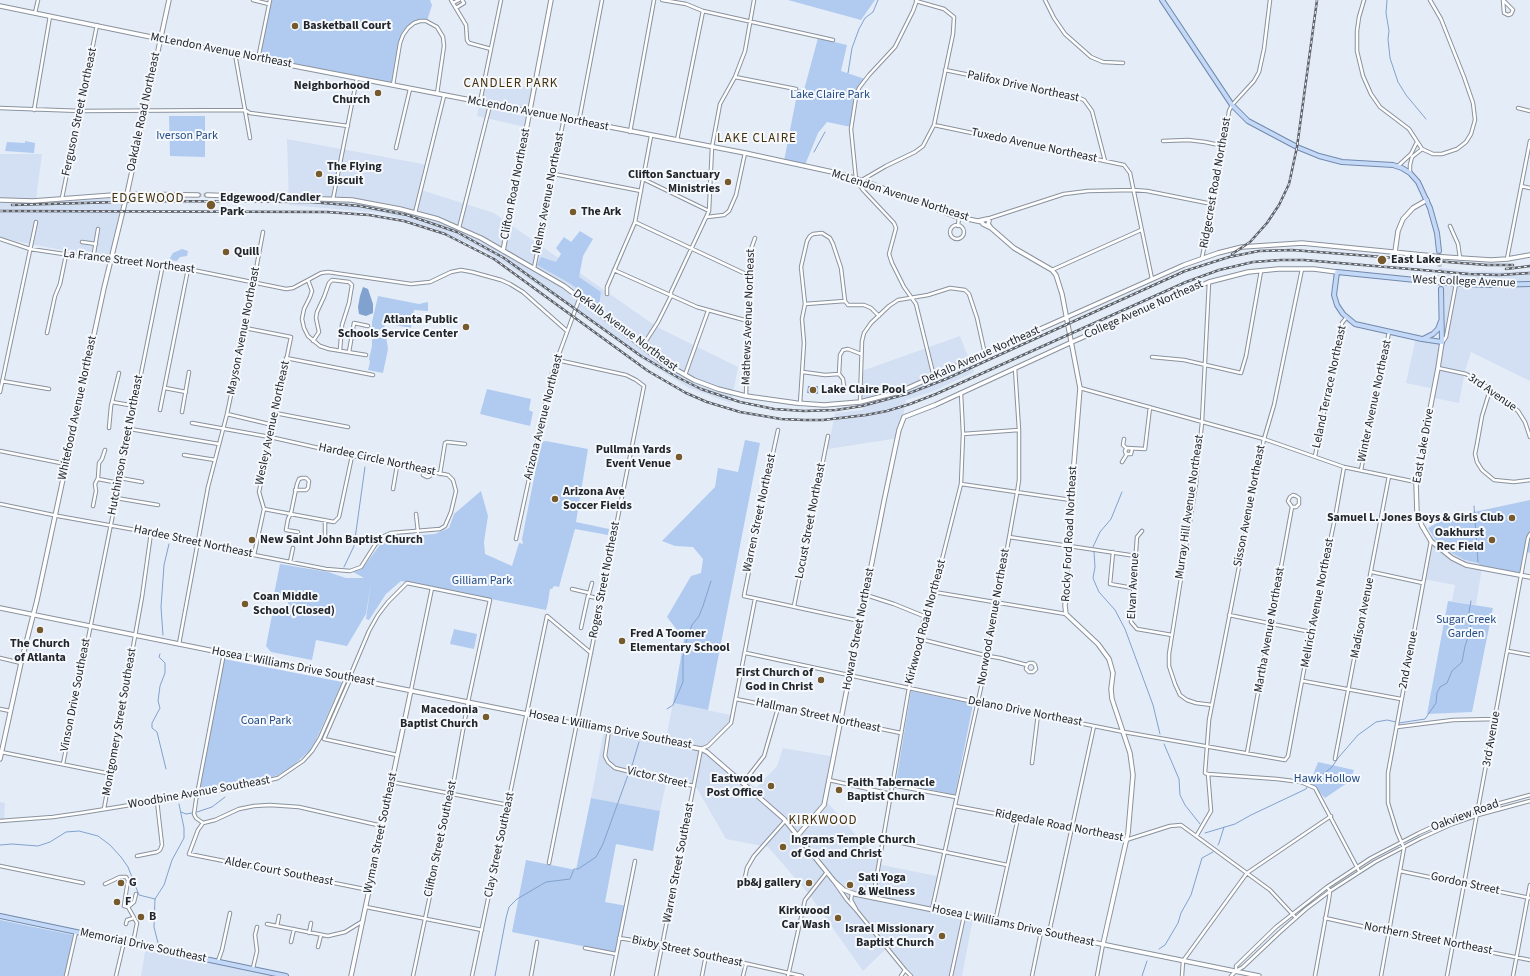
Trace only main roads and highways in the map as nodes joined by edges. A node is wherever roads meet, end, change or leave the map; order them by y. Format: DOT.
graph roads {
  1 [pos="1162,0"];
  2 [pos="1439,251"];
  3 [pos="1397,279"];
  4 [pos="1530,284"];
  5 [pos="1441,289"];
  6 [pos="1442,319"];
  7 [pos="1422,339"];
  8 [pos="0,916"];
  9 [pos="286,976"];
  1 -- 2 [label="main road"];
  3 -- 4 [label="main road, West College Avenue, bridge"];
  3 -- 7 [label="main road, College Avenue Northeast"];
  5 -- 6 [label="main road, East Lake Drive"];
  6 -- 7 [label="main road"];
  6 -- 7 [label="main road, East Lake Drive"];
  8 -- 9 [label="main road, Memorial Drive Southeast"];
}
